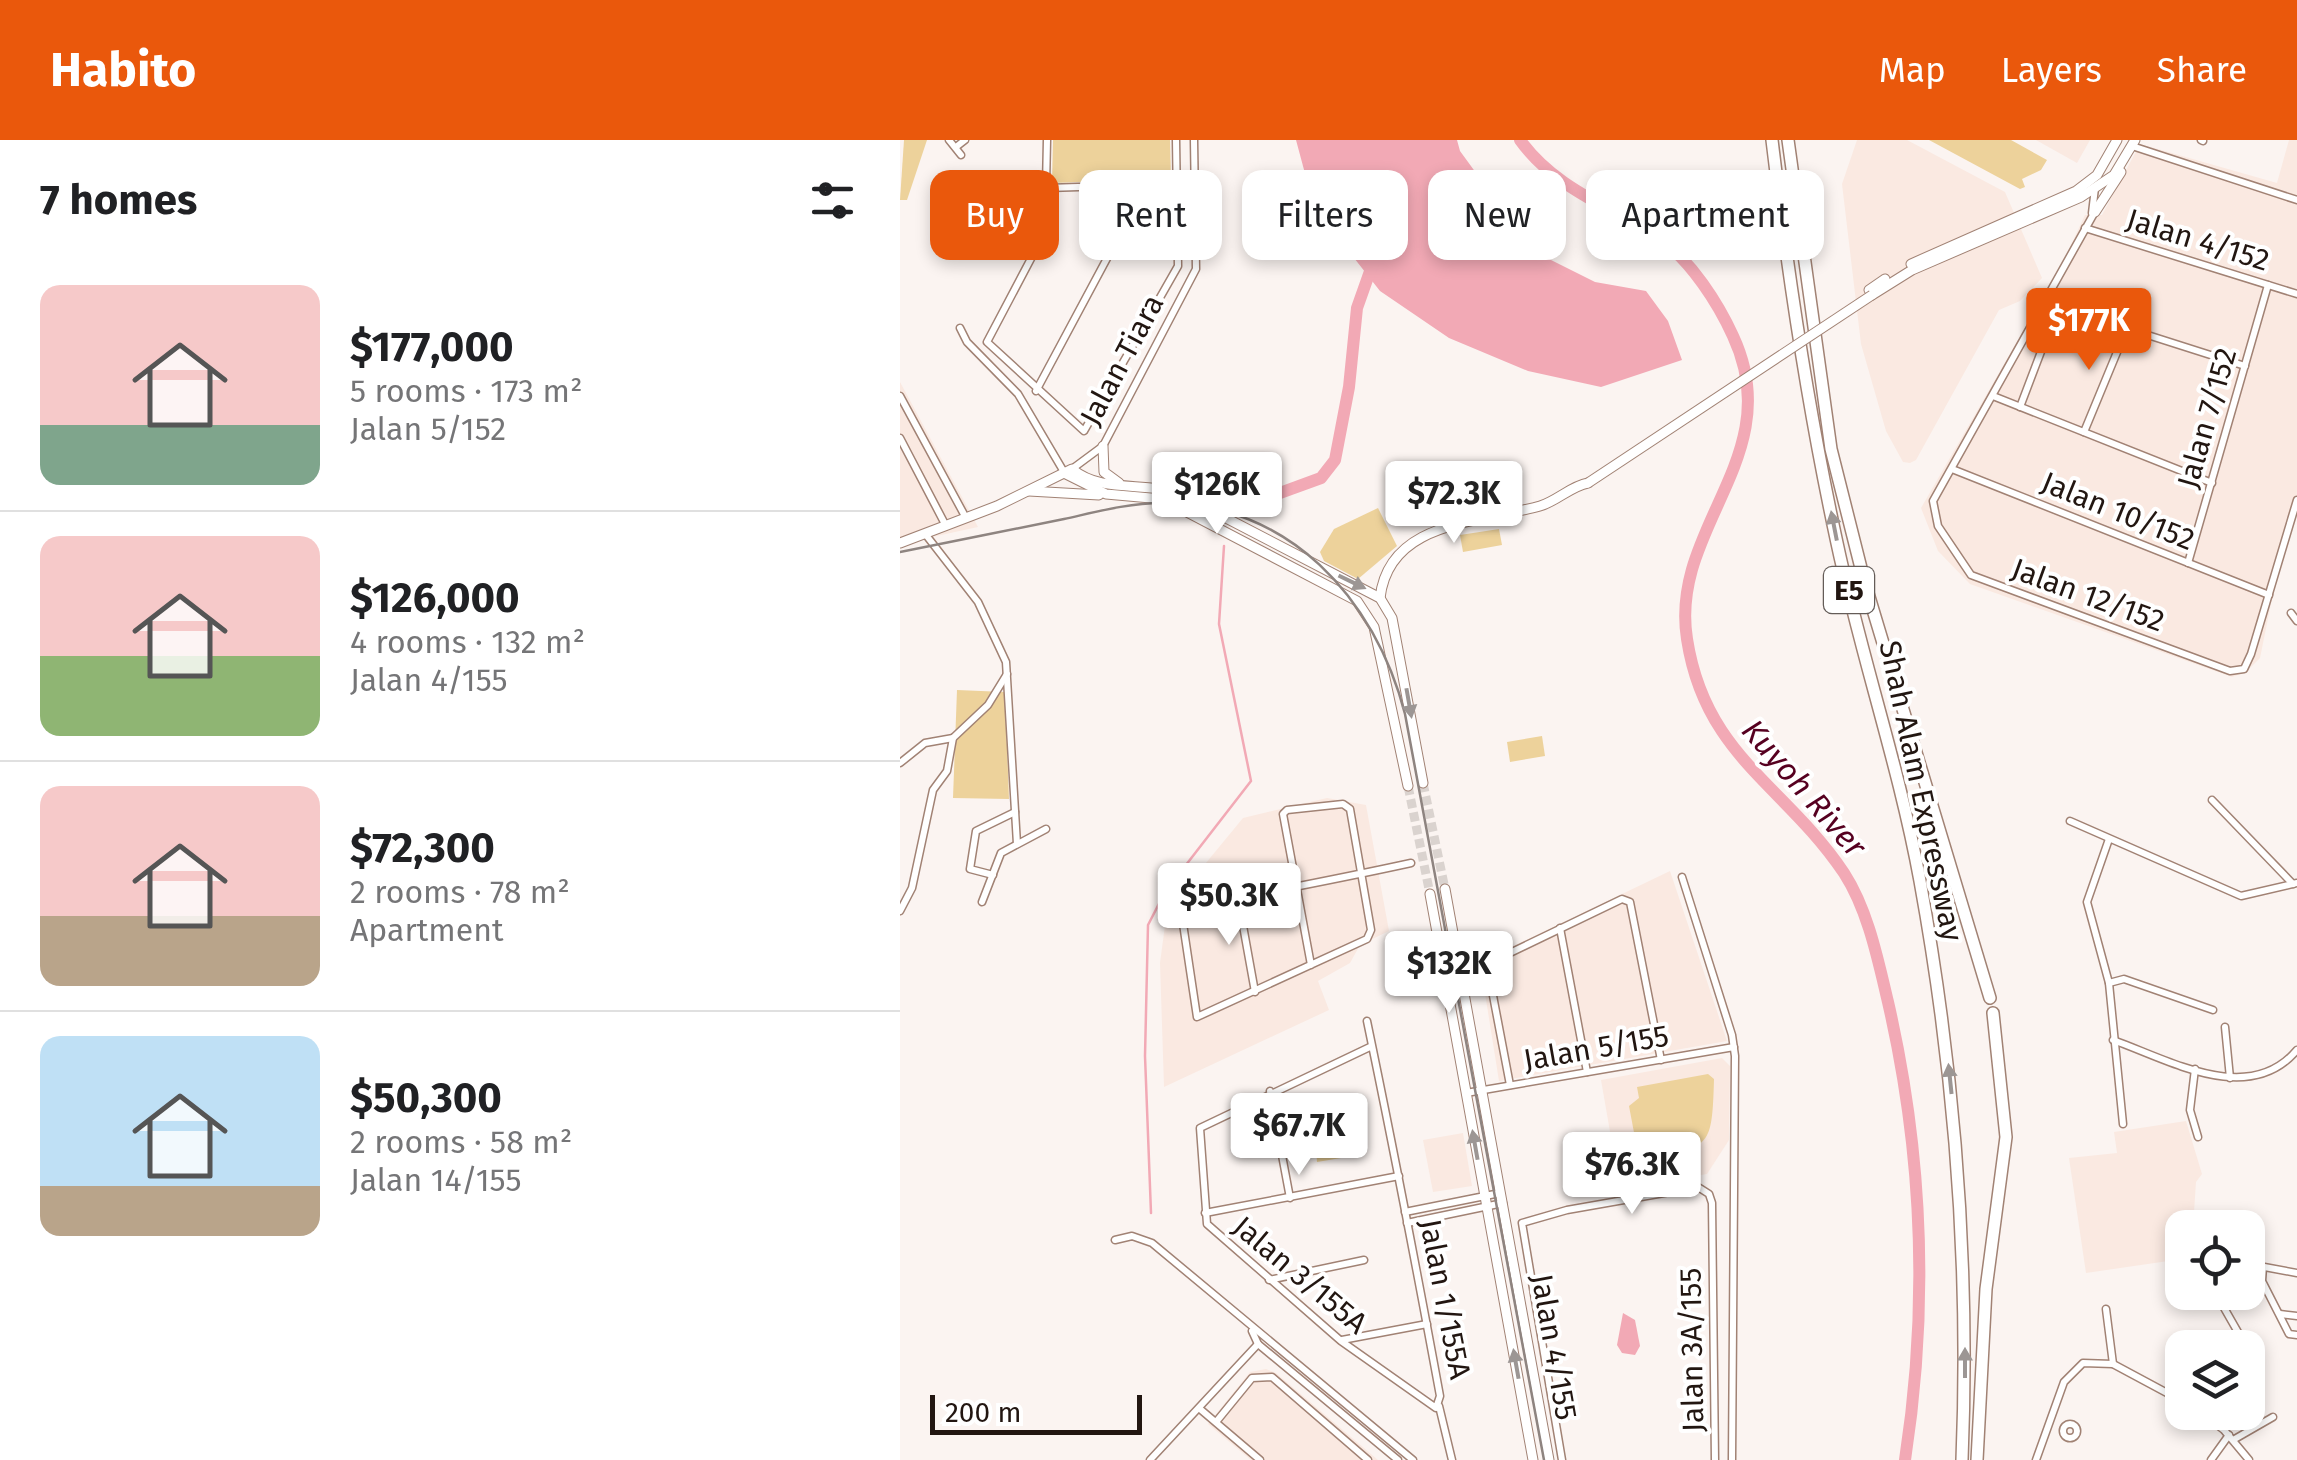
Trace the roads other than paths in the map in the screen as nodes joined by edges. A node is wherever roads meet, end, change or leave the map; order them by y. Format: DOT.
graph roads {
  1 [pos="949,140"];
  2 [pos="965,140"];
  3 [pos="1047,140"];
  4 [pos="1176,140"];
  5 [pos="1194,140"];
  6 [pos="1772,140"];
  7 [pos="1788,140"];
  8 [pos="2117,140"];
  9 [pos="2133,143"];
  10 [pos="1047,170"];
  11 [pos="1176,170"];
  12 [pos="1194,170"];
  13 [pos="2096,182"];
  14 [pos="1059,188"];
  15 [pos="2297,200"];
  16 [pos="2094,213"];
  17 [pos="2085,228"];
  18 [pos="1031,260"];
  19 [pos="1178,260"];
  20 [pos="1196,260"];
  21 [pos="2268,285"];
  22 [pos="2297,294"];
  23 [pos="2044,302"];
  24 [pos="2058,307"];
  25 [pos="960,328"];
  26 [pos="2127,328"];
  27 [pos="2245,366"];
  28 [pos="1036,391"];
  29 [pos="900,396"];
  30 [pos="1993,396"];
  31 [pos="2020,407"];
  32 [pos="2084,432"];
  33 [pos="900,438"];
  34 [pos="1104,446"];
  35 [pos="1952,469"];
  36 [pos="1068,471"];
  37 [pos="2212,483"];
  38 [pos="1122,484"];
  39 [pos="1025,491"];
  40 [pos="1106,494"];
  41 [pos="2297,500"];
  42 [pos="966,518"];
  43 [pos="947,526"];
  44 [pos="926,535"];
  45 [pos="900,543"];
  46 [pos="2188,563"];
  47 [pos="2269,595"];
  48 [pos="1380,598"];
  49 [pos="2291,613"];
  50 [pos="2297,621"];
  51 [pos="1008,672"];
  52 [pos="953,738"];
  53 [pos="900,763"];
  54 [pos="1423,784"];
  55 [pos="1408,786"];
  56 [pos="2212,800"];
  57 [pos="1016,811"];
  58 [pos="2070,820"];
  59 [pos="1046,829"];
  60 [pos="2108,840"];
  61 [pos="1017,844"];
  62 [pos="1411,863"];
  63 [pos="1361,874"];
  64 [pos="993,875"];
  65 [pos="1682,877"];
  66 [pos="2295,884"];
  67 [pos="1296,886"];
  68 [pos="1445,889"];
  69 [pos="1430,894"];
  70 [pos="1238,898"];
  71 [pos="982,902"];
  72 [pos="900,911"];
  73 [pos="1560,928"];
  74 [pos="1311,965"];
  75 [pos="2109,983"];
  76 [pos="1255,992"];
  77 [pos="1990,998"];
  78 [pos="2213,1010"];
  79 [pos="1994,1013"];
  80 [pos="1367,1021"];
  81 [pos="2226,1027"];
  82 [pos="2113,1039"];
  83 [pos="1372,1046"];
  84 [pos="1734,1047"];
  85 [pos="2297,1050"];
  86 [pos="1661,1060"];
  87 [pos="2195,1069"];
  88 [pos="1587,1072"];
  89 [pos="2230,1078"];
  90 [pos="1510,1085"];
  91 [pos="1483,1090"];
  92 [pos="1270,1091"];
  93 [pos="1466,1093"];
  94 [pos="2122,1124"];
  95 [pos="2198,1137"];
  96 [pos="1399,1176"];
  97 [pos="1290,1198"];
  98 [pos="1502,1198"];
  99 [pos="1486,1201"];
  100 [pos="1405,1212"];
  101 [pos="1206,1214"];
  102 [pos="1407,1223"];
  103 [pos="1115,1240"];
  104 [pos="1364,1260"];
  105 [pos="2265,1267"];
  106 [pos="2297,1273"];
  107 [pos="1269,1280"];
  108 [pos="2265,1286"];
  109 [pos="2106,1309"];
  110 [pos="2279,1313"];
  111 [pos="2297,1316"];
  112 [pos="1427,1324"];
  113 [pos="1252,1330"];
  114 [pos="2297,1335"];
  115 [pos="1265,1336"];
  116 [pos="1341,1340"];
  117 [pos="1258,1344"];
  118 [pos="2113,1364"];
  119 [pos="2165,1391"];
  120 [pos="1437,1407"];
  121 [pos="1200,1409"];
  122 [pos="2273,1417"];
  123 [pos="1216,1422"];
  124 [pos="2046,1426"];
  125 [pos="2062,1430"];
  126 [pos="2222,1430"];
  127 [pos="2231,1437"];
  128 [pos="1150,1460"];
  129 [pos="1260,1460"];
  130 [pos="1368,1460"];
  131 [pos="1398,1460"];
  132 [pos="1414,1460"];
  133 [pos="1452,1460"];
  134 [pos="1533,1460"];
  135 [pos="1549,1460"];
  136 [pos="1562,1460"];
  137 [pos="1716,1460"];
  138 [pos="1732,1460"];
  139 [pos="1962,1460"];
  140 [pos="1977,1460"];
  141 [pos="2036,1460"];
  142 [pos="2211,1460"];
  143 [pos="2250,1460"];
  1 -- 2 [label="street"];
  3 -- 10 [label="street"];
  4 -- 11 [label="street"];
  5 -- 12 [label="street, Jalan Tiara"];
  139 -- 6 [label="highway, Shah Alam Expressway / E5, one-way"];
  7 -- 77 [label="highway, Shah Alam Expressway / E5"];
  8 -- 13 [label="street"];
  9 -- 13 [label="street"];
  9 -- 15 [label="street"];
  9 -- 16 [label="street"];
  13 -- 16 [label="street"];
  13 -- 48 [label="street, bridge"];
  14 -- 28 [label="street"];
  16 -- 17 [label="street"];
  17 -- 21 [label="street, Jalan 4/152"];
  17 -- 23 [label="street"];
  18 -- 28 [label="street"];
  19 -- 28 [label="street"];
  20 -- 34 [label="street, Jalan Tiara"];
  21 -- 22 [label="street, Jalan 4/152"];
  21 -- 27 [label="street, Jalan 7/152"];
  23 -- 24 [label="street"];
  23 -- 30 [label="street"];
  24 -- 26 [label="street"];
  24 -- 31 [label="street"];
  25 -- 36 [label="street"];
  26 -- 27 [label="street"];
  26 -- 32 [label="street"];
  27 -- 37 [label="street, Jalan 7/152"];
  29 -- 42 [label="street"];
  30 -- 31 [label="street"];
  30 -- 35 [label="street"];
  31 -- 32 [label="street"];
  32 -- 37 [label="street"];
  33 -- 43 [label="street"];
  34 -- 36 [label="street, Jalan Tiara"];
  34 -- 38 [label="street"];
  35 -- 46 [label="street, Jalan 10/152"];
  35 -- 47 [label="street, Jalan 12/152"];
  36 -- 38 [label="street"];
  36 -- 39 [label="street"];
  36 -- 40 [label="street"];
  37 -- 46 [label="street, Jalan 7/152"];
  38 -- 48 [label="street, one-way"];
  39 -- 40 [label="street"];
  39 -- 42 [label="street"];
  40 -- 55 [label="street"];
  41 -- 47 [label="street"];
  42 -- 43 [label="street"];
  43 -- 44 [label="street"];
  44 -- 45 [label="street"];
  44 -- 51 [label="street"];
  46 -- 47 [label="street, Jalan 10/152"];
  48 -- 54 [label="street, one-way"];
  49 -- 50 [label="street"];
  51 -- 52 [label="street"];
  51 -- 57 [label="street"];
  52 -- 53 [label="street"];
  52 -- 72 [label="street"];
  56 -- 66 [label="street"];
  57 -- 61 [label="street"];
  57 -- 64 [label="street"];
  58 -- 60 [label="street"];
  59 -- 61 [label="street"];
  60 -- 66 [label="street"];
  60 -- 75 [label="street"];
  61 -- 64 [label="street"];
  62 -- 63 [label="street"];
  63 -- 67 [label="street"];
  63 -- 67 [label="street"];
  63 -- 74 [label="street"];
  64 -- 71 [label="street"];
  65 -- 84 [label="street"];
  67 -- 70 [label="street"];
  67 -- 74 [label="street"];
  68 -- 91 [label="street, Jalan 4/155"];
  69 -- 93 [label="street, Jalan 4/155"];
  70 -- 76 [label="street"];
  70 -- 76 [label="street"];
  73 -- 86 [label="street"];
  73 -- 88 [label="street"];
  73 -- 90 [label="street"];
  74 -- 76 [label="street"];
  75 -- 78 [label="street"];
  75 -- 82 [label="street"];
  79 -- 140 [label="highway"];
  80 -- 83 [label="street, Jalan 1/155A"];
  81 -- 89 [label="street"];
  82 -- 87 [label="street"];
  82 -- 94 [label="street"];
  83 -- 92 [label="street"];
  83 -- 96 [label="street, Jalan 1/155A"];
  84 -- 86 [label="street, Jalan 5/155"];
  84 -- 138 [label="street"];
  85 -- 89 [label="street"];
  86 -- 88 [label="street, Jalan 5/155"];
  87 -- 89 [label="street"];
  87 -- 95 [label="street"];
  88 -- 90 [label="street, Jalan 5/155"];
  90 -- 91 [label="street, Jalan 5/155"];
  91 -- 93 [label="street, Jalan 5/155"];
  91 -- 98 [label="street, Jalan 4/155"];
  92 -- 97 [label="street"];
  92 -- 101 [label="street, Jalan 3/155A"];
  99 -- 93 [label="street, Jalan 4/155, one-way"];
  96 -- 97 [label="street"];
  96 -- 100 [label="street, Jalan 1/155A"];
  97 -- 101 [label="street"];
  98 -- 99 [label="street"];
  98 -- 135 [label="street, Jalan 4/155"];
  99 -- 100 [label="street"];
  99 -- 102 [label="street"];
  134 -- 99 [label="street, Jalan 4/155, one-way"];
  100 -- 102 [label="street, Jalan 1/155A"];
  101 -- 107 [label="street, Jalan 3/155A"];
  102 -- 112 [label="street, Jalan 1/155A"];
  103 -- 113 [label="street"];
  104 -- 107 [label="street"];
  105 -- 106 [label="street"];
  107 -- 116 [label="street, Jalan 3/155A"];
  108 -- 110 [label="street"];
  109 -- 118 [label="street"];
  110 -- 111 [label="street"];
  110 -- 114 [label="street"];
  112 -- 116 [label="street"];
  112 -- 120 [label="street, Jalan 1/155A"];
  113 -- 115 [label="street"];
  113 -- 117 [label="street"];
  115 -- 117 [label="street"];
  115 -- 132 [label="street"];
  116 -- 120 [label="street, Jalan 3/155A"];
  117 -- 121 [label="street"];
  117 -- 131 [label="street"];
  118 -- 119 [label="street"];
  118 -- 124 [label="street"];
  120 -- 133 [label="street, Jalan 1/155A"];
  121 -- 123 [label="street"];
  121 -- 128 [label="street"];
  122 -- 127 [label="street"];
  123 -- 129 [label="street"];
  123 -- 130 [label="street"];
  124 -- 125 [label="street"];
  124 -- 141 [label="street"];
  126 -- 127 [label="street"];
  127 -- 142 [label="street"];
  127 -- 143 [label="street"];
  136 -- 137 [label="street, Jalan 3A/155"];
}
